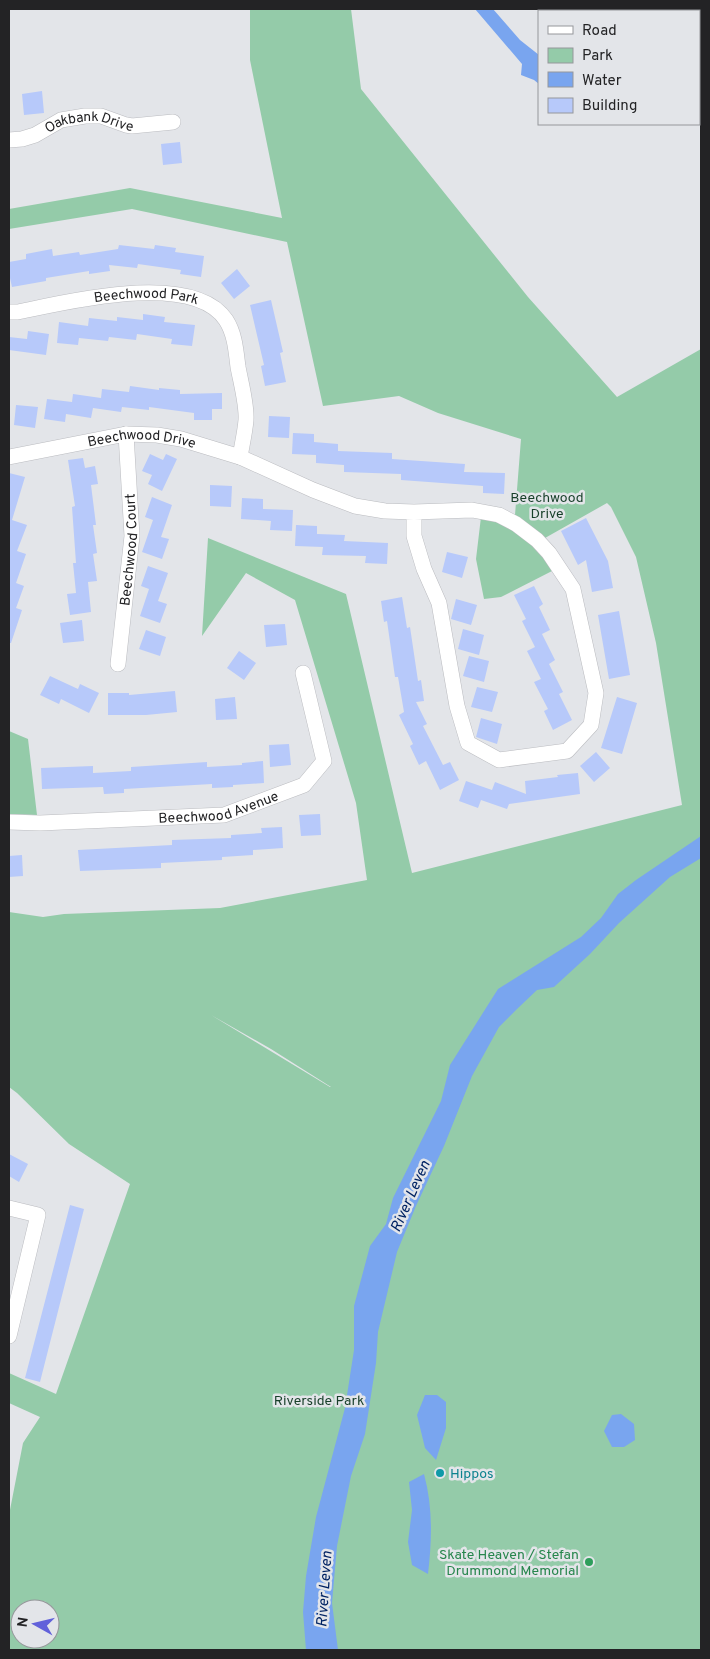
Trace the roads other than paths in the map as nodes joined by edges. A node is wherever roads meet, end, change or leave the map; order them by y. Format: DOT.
graph roads {
  1 [pos="173,122"];
  2 [pos="9,140"];
  3 [pos="9,312"];
  4 [pos="126,434"];
  5 [pos="9,457"];
  6 [pos="240,457"];
  7 [pos="414,512"];
  8 [pos="118,664"];
  9 [pos="302,674"];
  10 [pos="9,822"];
  11 [pos="9,1208"];
  12 [pos="9,1336"];
  1 -- 2 [label="street, Oakbank Drive"];
  3 -- 6 [label="street, Beechwood Park"];
  4 -- 5 [label="street, Beechwood Drive"];
  4 -- 6 [label="street, Beechwood Drive"];
  4 -- 8 [label="street, Beechwood Court"];
  6 -- 7 [label="street, Beechwood Drive"];
  7 -- 7 [label="street, Beechwood Drive"];
  9 -- 10 [label="street, Beechwood Avenue"];
  11 -- 12 [label="street"];
}
